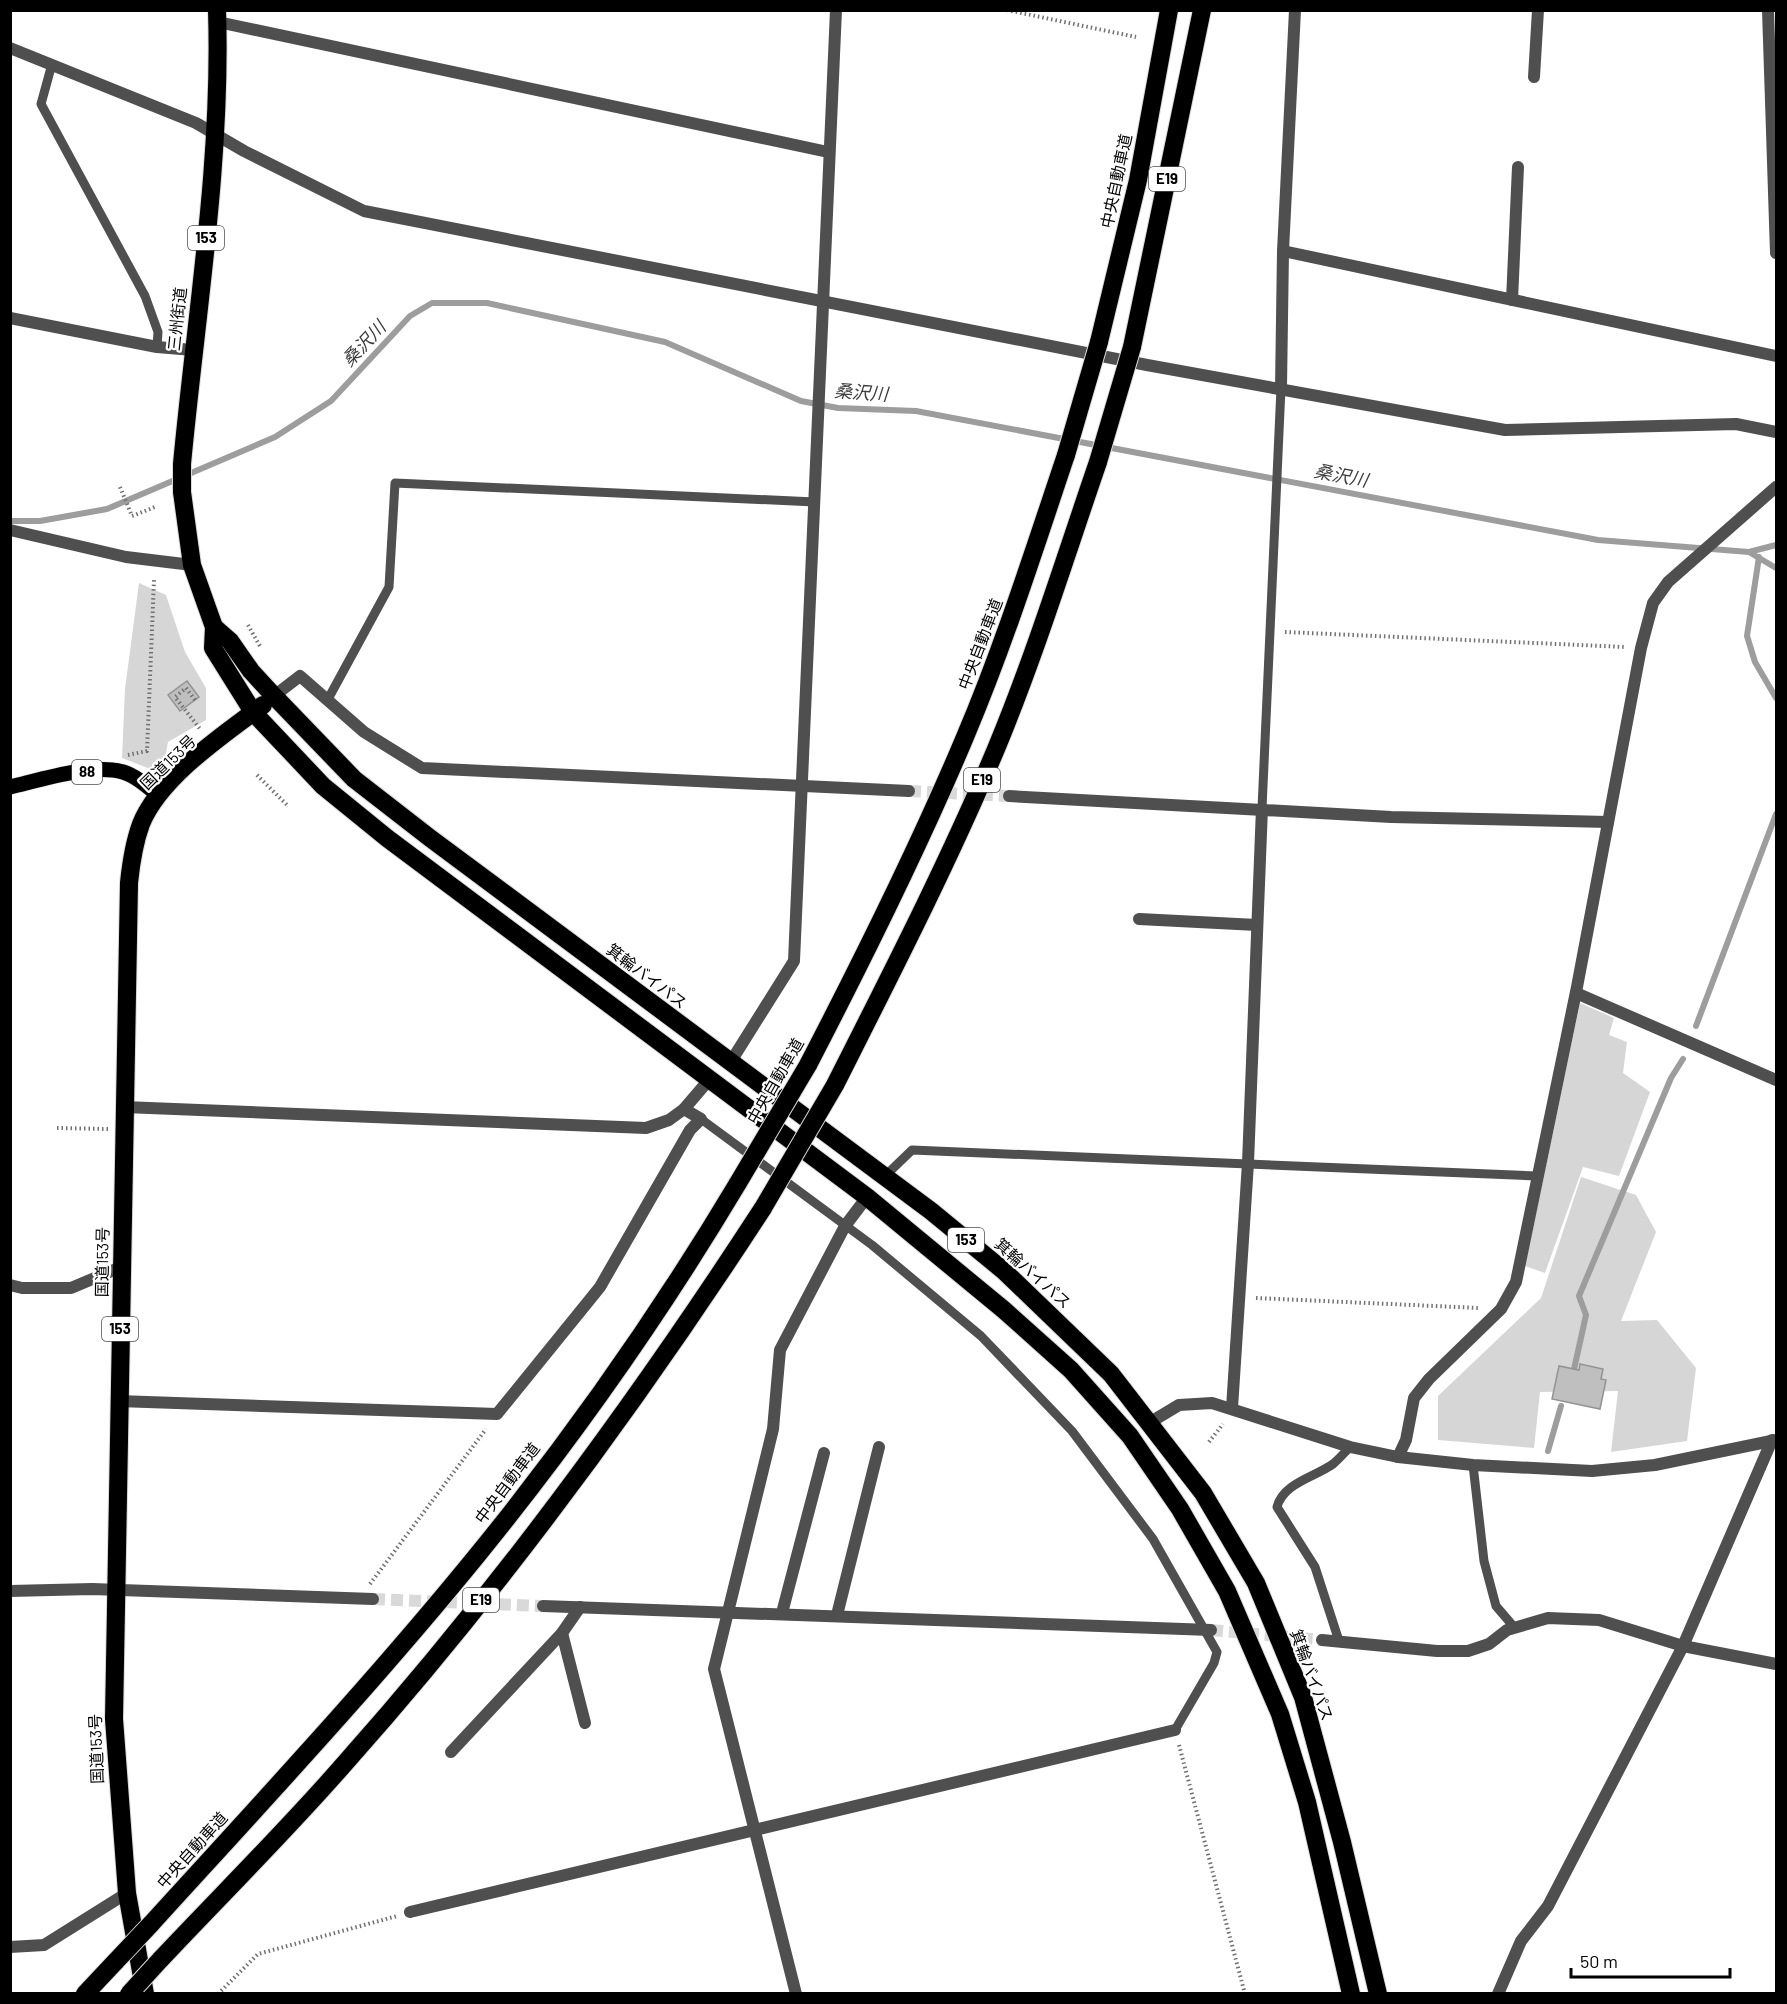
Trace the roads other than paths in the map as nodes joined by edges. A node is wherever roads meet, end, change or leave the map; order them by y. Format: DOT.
graph roads {
  1 [pos="836,10"];
  2 [pos="1169,10"];
  3 [pos="1203,10"];
  4 [pos="1295,10"];
  5 [pos="1538,10"];
  6 [pos="1768,10"];
  7 [pos="218,16"];
  8 [pos="10,48"];
  9 [pos="52,64"];
  10 [pos="1534,77"];
  11 [pos="215,134"];
  12 [pos="828,152"];
  13 [pos="1518,167"];
  14 [pos="1283,251"];
  15 [pos="1776,253"];
  16 [pos="1512,300"];
  17 [pos="824,301"];
  18 [pos="10,318"];
  19 [pos="157,347"];
  20 [pos="193,350"];
  21 [pos="1776,356"];
  22 [pos="1281,388"];
  23 [pos="1776,432"];
  24 [pos="1776,487"];
  25 [pos="815,502"];
  26 [pos="10,530"];
  27 [pos="192,565"];
  28 [pos="214,627"];
  29 [pos="274,696"];
  30 [pos="327,701"];
  31 [pos="253,712"];
  32 [pos="802,785"];
  33 [pos="10,788"];
  34 [pos="909,791"];
  35 [pos="158,795"];
  36 [pos="1009,796"];
  37 [pos="1262,808"];
  38 [pos="1608,822"];
  39 [pos="1139,919"];
  40 [pos="1257,925"];
  41 [pos="1576,993"];
  42 [pos="730,1063"];
  43 [pos="1776,1080"];
  44 [pos="708,1081"];
  45 [pos="124,1107"];
  46 [pos="684,1109"];
  47 [pos="702,1119"];
  48 [pos="1248,1162"];
  49 [pos="1536,1176"];
  50 [pos="884,1177"];
  51 [pos="867,1197"];
  52 [pos="845,1226"];
  53 [pos="121,1267"];
  54 [pos="10,1285"];
  55 [pos="118,1401"];
  56 [pos="1234,1409"];
  57 [pos="1149,1423"];
  58 [pos="1774,1440"];
  59 [pos="879,1447"];
  60 [pos="1350,1447"];
  61 [pos="824,1453"];
  62 [pos="1398,1457"];
  63 [pos="1473,1465"];
  64 [pos="10,1591"];
  65 [pos="115,1591"];
  66 [pos="373,1599"];
  67 [pos="543,1606"];
  68 [pos="580,1607"];
  69 [pos="729,1612"];
  70 [pos="782,1613"];
  71 [pos="837,1615"];
  72 [pos="1514,1627"];
  73 [pos="1208,1630"];
  74 [pos="562,1633"];
  75 [pos="1322,1640"];
  76 [pos="1339,1641"];
  77 [pos="1683,1646"];
  78 [pos="1776,1664"];
  79 [pos="585,1723"];
  80 [pos="1175,1730"];
  81 [pos="451,1752"];
  82 [pos="757,1831"];
  83 [pos="127,1893"];
  84 [pos="410,1912"];
  85 [pos="10,1947"];
  86 [pos="85,1994"];
  87 [pos="129,1994"];
  88 [pos="144,1994"];
  89 [pos="796,1994"];
  90 [pos="1351,1994"];
  91 [pos="1378,1994"];
  92 [pos="1498,1994"];
  1 -- 12 [label="street"];
  2 -- 86 [label="highway, 中央自動車道 / E19, bridge"];
  3 -- 87 [label="highway, E19, bridge"];
  4 -- 14 [label="street"];
  5 -- 10 [label="street"];
  6 -- 15 [label="street"];
  7 -- 11 [label="highway, 三州街道 / 153"];
  7 -- 12 [label="street"];
  8 -- 9 [label="street"];
  9 -- 11 [label="street"];
  9 -- 19 [label="lane"];
  11 -- 17 [label="street"];
  11 -- 20 [label="highway, 三州街道 / 153"];
  12 -- 17 [label="street"];
  13 -- 16 [label="street"];
  14 -- 16 [label="street"];
  14 -- 22 [label="street"];
  16 -- 21 [label="street"];
  17 -- 22 [label="street"];
  17 -- 25 [label="street"];
  18 -- 19 [label="street"];
  19 -- 20 [label="street"];
  20 -- 27 [label="highway, 三州街道 / 153"];
  22 -- 23 [label="street"];
  22 -- 37 [label="lane"];
  24 -- 38 [label="street"];
  25 -- 30 [label="lane"];
  25 -- 32 [label="street"];
  26 -- 27 [label="street"];
  27 -- 28 [label="highway, 三州街道 / 153"];
  28 -- 29 [label="highway, 三州街道 / 153"];
  28 -- 31 [label="highway, 三州街道 / 153"];
  29 -- 30 [label="street"];
  29 -- 31 [label="highway, 国道153号 / 153"];
  29 -- 42 [label="highway, 箕輪バイパス / 153"];
  30 -- 32 [label="street"];
  31 -- 35 [label="highway, 国道153号 / 153"];
  31 -- 44 [label="highway, 153"];
  32 -- 34 [label="street"];
  32 -- 42 [label="street"];
  33 -- 35 [label="main road, 88"];
  35 -- 45 [label="highway, 国道153号 / 153"];
  36 -- 37 [label="street"];
  37 -- 38 [label="street"];
  37 -- 40 [label="street"];
  38 -- 41 [label="street"];
  39 -- 40 [label="street"];
  40 -- 48 [label="street"];
  41 -- 43 [label="street"];
  41 -- 49 [label="street"];
  42 -- 50 [label="highway, 箕輪バイパス / 153"];
  44 -- 46 [label="street"];
  44 -- 51 [label="highway, 153"];
  45 -- 46 [label="street"];
  45 -- 53 [label="highway, 国道153号 / 153"];
  46 -- 47 [label="street"];
  47 -- 52 [label="lane"];
  47 -- 55 [label="street"];
  48 -- 49 [label="lane"];
  48 -- 50 [label="lane"];
  48 -- 56 [label="street"];
  49 -- 62 [label="street"];
  50 -- 57 [label="highway, 箕輪バイパス / 153"];
  51 -- 52 [label="street"];
  51 -- 90 [label="highway, 153"];
  52 -- 69 [label="street"];
  52 -- 73 [label="lane"];
  53 -- 54 [label="street"];
  53 -- 55 [label="highway, 国道153号 / 153"];
  55 -- 65 [label="highway, 国道153号 / 153"];
  56 -- 57 [label="street"];
  56 -- 60 [label="street"];
  57 -- 91 [label="highway, 箕輪バイパス / 153"];
  58 -- 63 [label="street"];
  58 -- 77 [label="street"];
  59 -- 71 [label="street"];
  60 -- 62 [label="street"];
  60 -- 76 [label="lane"];
  61 -- 70 [label="street"];
  62 -- 63 [label="street"];
  63 -- 72 [label="lane"];
  64 -- 65 [label="street"];
  65 -- 66 [label="street"];
  65 -- 83 [label="highway, 国道153号 / 153"];
  67 -- 68 [label="street"];
  68 -- 69 [label="street"];
  68 -- 74 [label="street"];
  69 -- 70 [label="street"];
  69 -- 82 [label="street"];
  70 -- 71 [label="street"];
  71 -- 73 [label="street"];
  72 -- 76 [label="street"];
  72 -- 77 [label="street"];
  73 -- 80 [label="lane"];
  74 -- 79 [label="street"];
  74 -- 81 [label="street"];
  75 -- 76 [label="street"];
  77 -- 78 [label="street"];
  77 -- 92 [label="street"];
  80 -- 82 [label="street"];
  82 -- 84 [label="street"];
  82 -- 89 [label="street"];
  83 -- 85 [label="street"];
  83 -- 88 [label="highway, 国道153号 / 153"];
}
